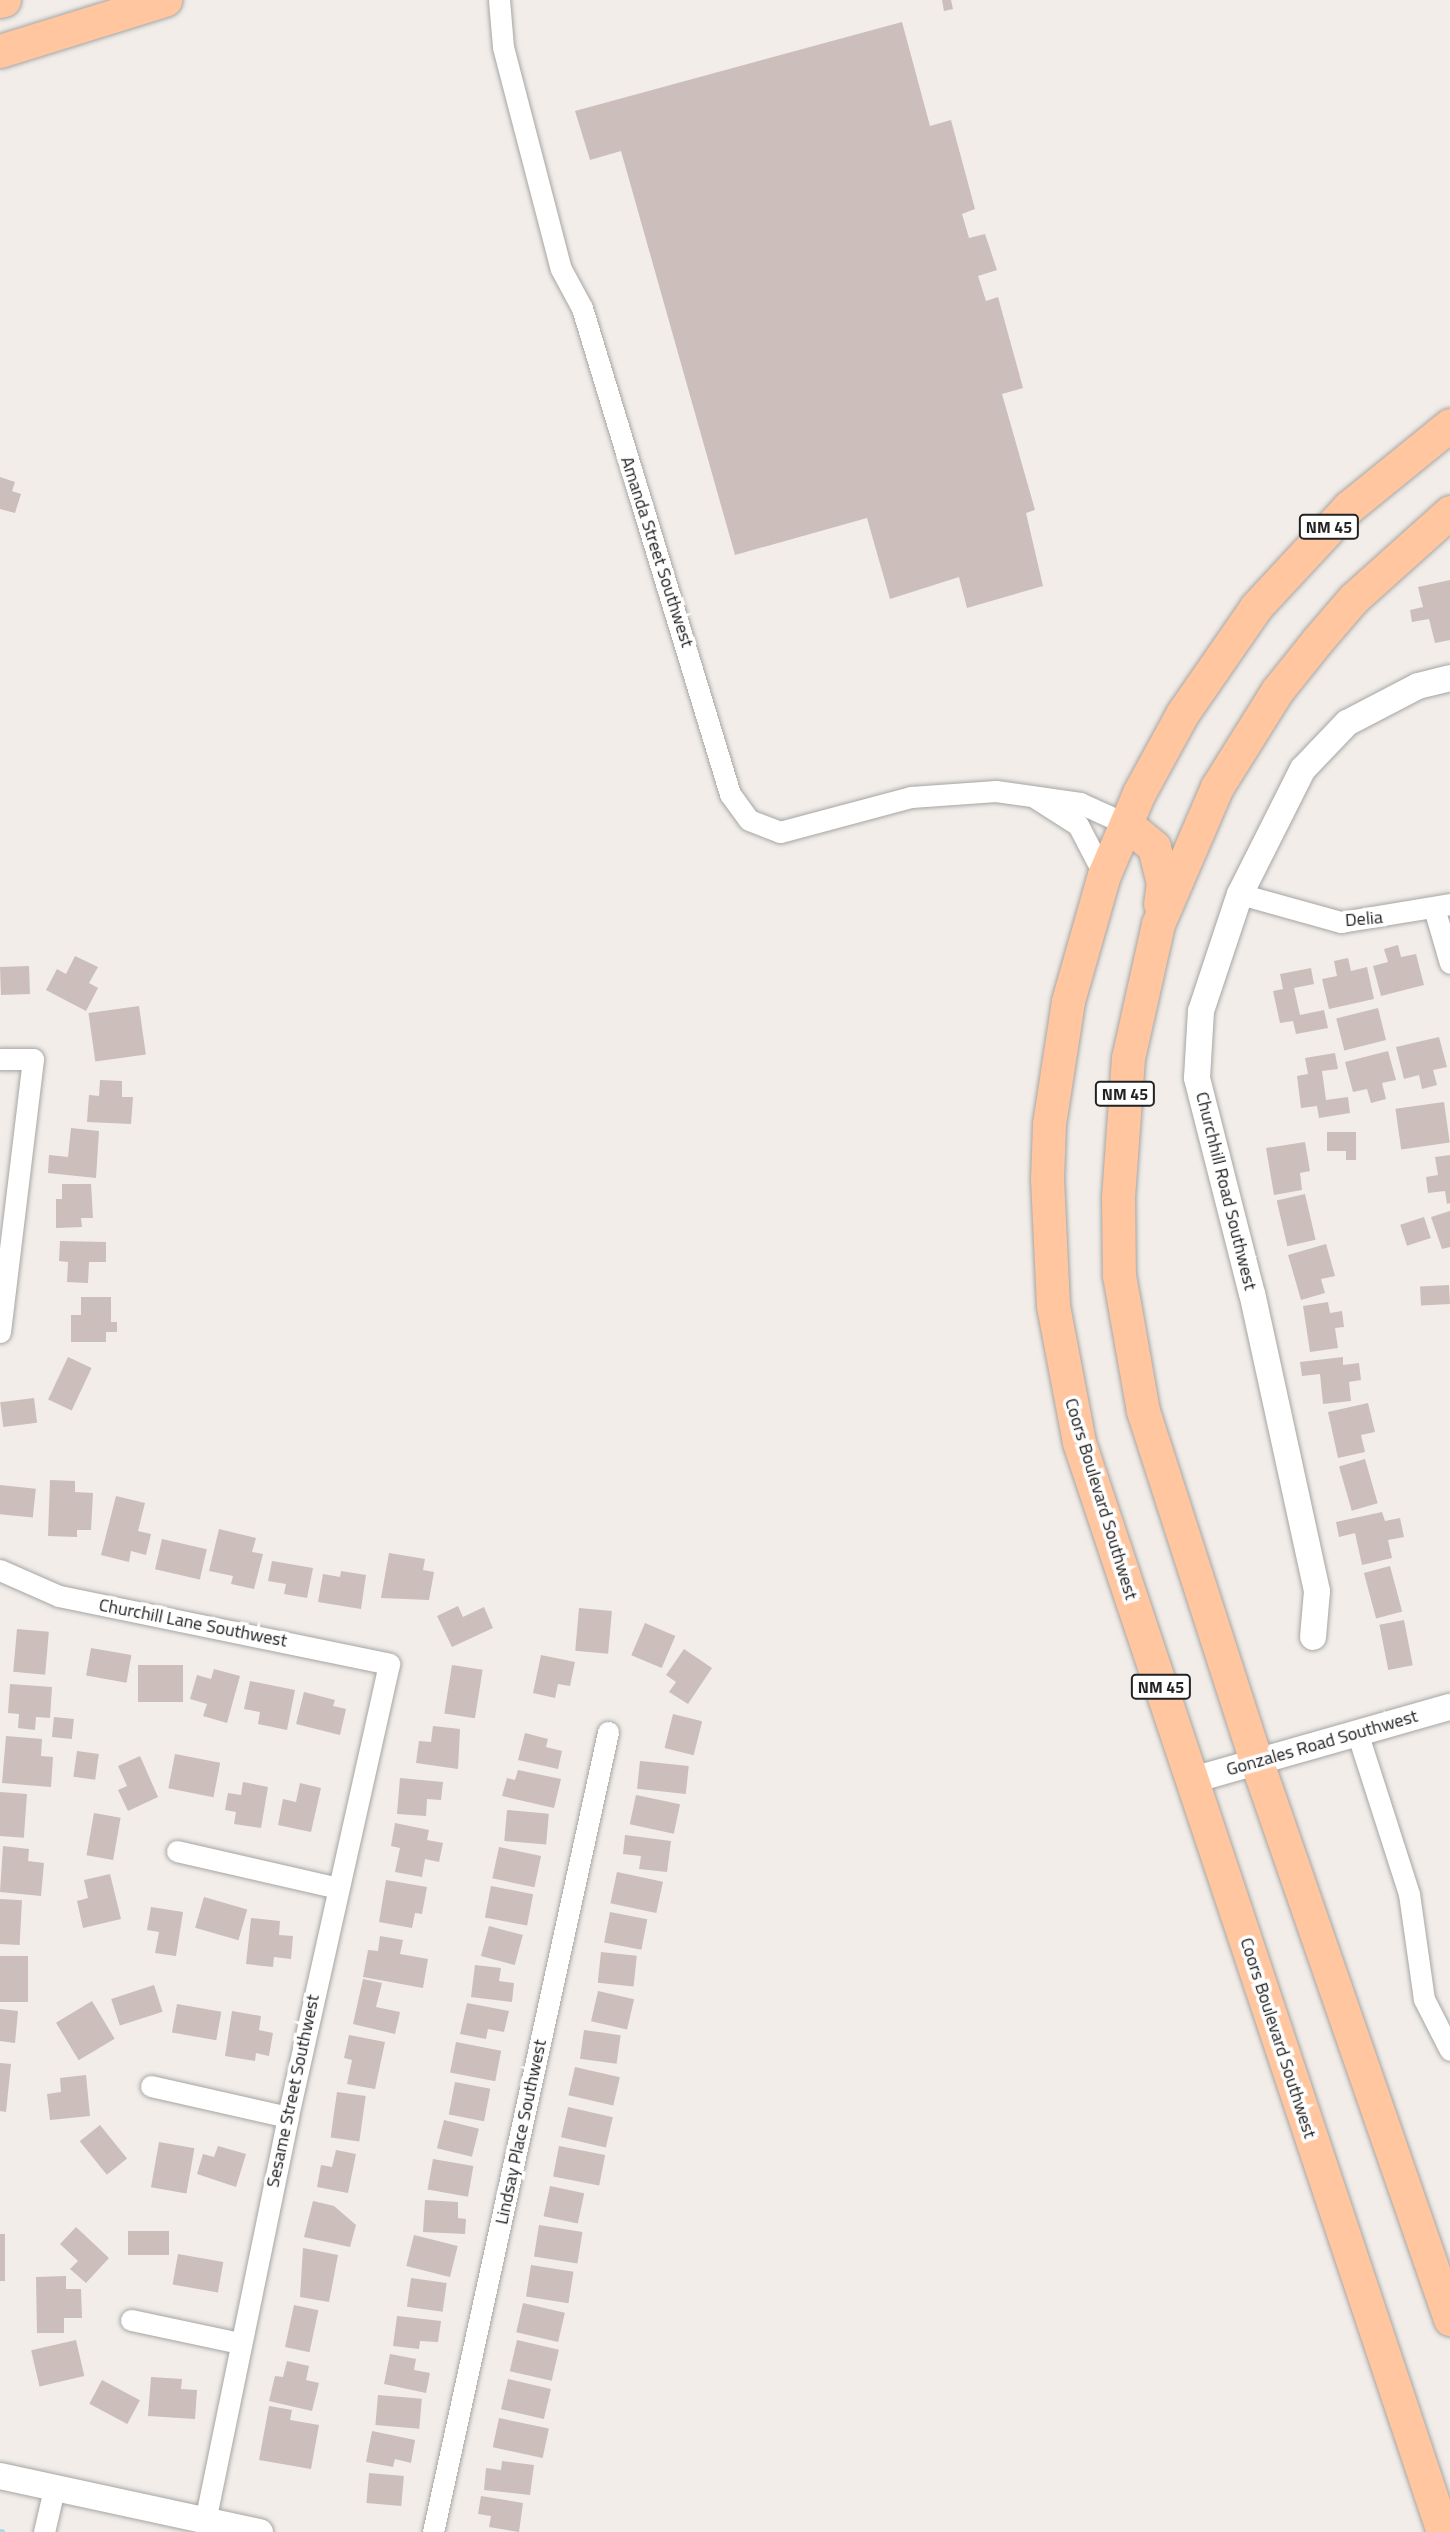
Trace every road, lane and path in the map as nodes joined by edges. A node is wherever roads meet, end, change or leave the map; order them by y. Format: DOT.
graph roads {
  1 [pos="166,0"];
  2 [pos="499,0"];
  3 [pos="0,51"];
  4 [pos="1450,425"];
  5 [pos="1450,512"];
  6 [pos="1450,678"];
  7 [pos="1032,796"];
  8 [pos="1126,824"];
  9 [pos="1104,874"];
  10 [pos="1240,894"];
  11 [pos="1442,906"];
  12 [pos="1158,924"];
  13 [pos="1450,962"];
  14 [pos="0,1059"];
  15 [pos="1,1332"];
  16 [pos="0,1570"];
  17 [pos="1313,1637"];
  18 [pos="389,1664"];
  19 [pos="1450,1707"];
  20 [pos="608,1732"];
  21 [pos="1357,1732"];
  22 [pos="1256,1760"];
  23 [pos="1194,1780"];
  24 [pos="177,1851"];
  25 [pos="338,1888"];
  26 [pos="1450,2050"];
  27 [pos="151,2086"];
  28 [pos="288,2118"];
  29 [pos="1450,2319"];
  30 [pos="131,2320"];
  31 [pos="239,2343"];
  32 [pos="0,2476"];
  33 [pos="54,2489"];
  34 [pos="205,2520"];
  35 [pos="45,2528"];
  36 [pos="260,2532"];
  37 [pos="433,2532"];
  38 [pos="1443,2532"];
  1 -- 3 [label="main road"];
  2 -- 7 [label="street, Amanda Street Southwest"];
  4 -- 8 [label="main road, Coors Boulevard Southwest / NM 45"];
  5 -- 12 [label="main road, NM 45"];
  6 -- 10 [label="street, Churchhill Road Southwest"];
  7 -- 8 [label="street, Amanda Street Southwest"];
  7 -- 9 [label="street, Amanda Street Southwest"];
  8 -- 9 [label="main road, Coors Boulevard Southwest / NM 45"];
  8 -- 12 [label="main road"];
  9 -- 23 [label="main road, Coors Boulevard Southwest / NM 45"];
  10 -- 11 [label="street, Delia"];
  10 -- 17 [label="street, Churchhill Road Southwest"];
  11 -- 13 [label="street, Delia"];
  12 -- 22 [label="main road, NM 45"];
  14 -- 15 [label="street"];
  16 -- 18 [label="street, Churchill Lane Southwest"];
  18 -- 25 [label="street, Sesame Street Southwest"];
  19 -- 21 [label="street, Gonzales Road Southwest"];
  20 -- 37 [label="street, Lindsay Place Southwest"];
  21 -- 22 [label="street, Gonzales Road Southwest"];
  21 -- 26 [label="street"];
  22 -- 23 [label="street, Gonzales Road Southwest"];
  22 -- 29 [label="main road, NM 45"];
  23 -- 38 [label="main road, Coors Boulevard Southwest / NM 45"];
  24 -- 25 [label="street"];
  25 -- 28 [label="street, Sesame Street Southwest"];
  27 -- 28 [label="street"];
  28 -- 31 [label="street, Sesame Street Southwest"];
  30 -- 31 [label="street"];
  31 -- 34 [label="street, Sesame Street Southwest"];
  32 -- 33 [label="street"];
  33 -- 34 [label="street"];
  33 -- 35 [label="street"];
  34 -- 36 [label="street"];
}
